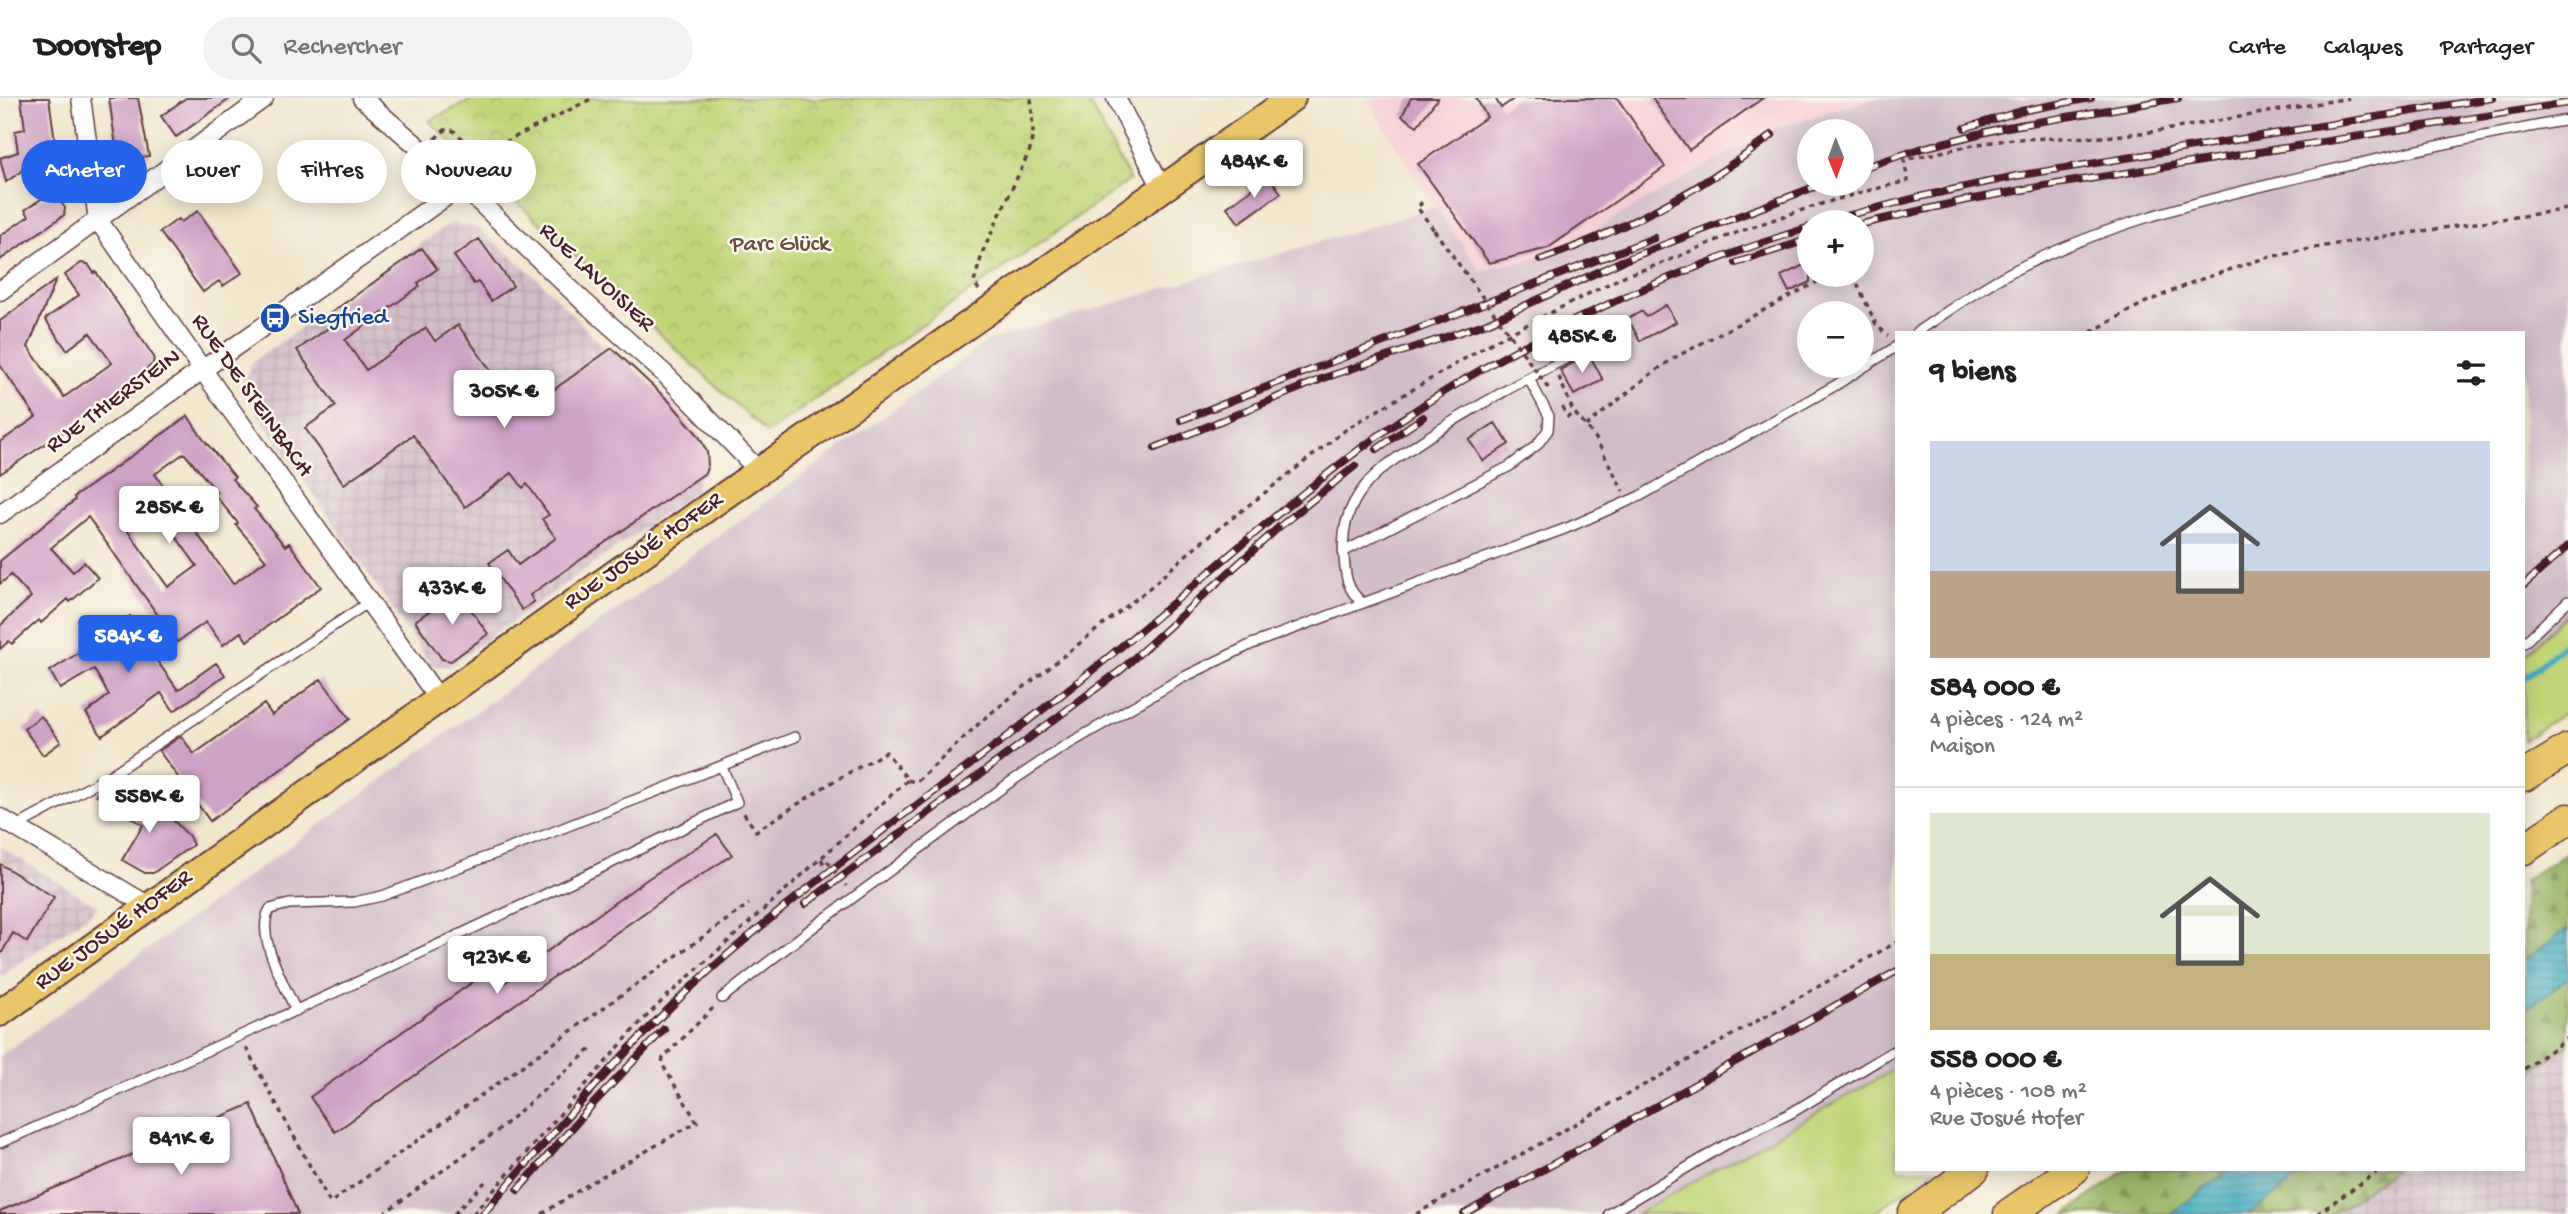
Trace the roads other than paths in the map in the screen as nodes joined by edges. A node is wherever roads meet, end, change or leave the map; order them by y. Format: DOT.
graph roads {
  1 [pos="81,98"];
  2 [pos="264,98"];
  3 [pos="362,98"];
  4 [pos="1116,98"];
  5 [pos="1292,98"];
  6 [pos="2568,120"];
  7 [pos="410,140"];
  8 [pos="1163,190"];
  9 [pos="437,203"];
  10 [pos="481,203"];
  11 [pos="98,220"];
  12 [pos="0,292"];
  13 [pos="1919,331"];
  14 [pos="1596,343"];
  15 [pos="1895,347"];
  16 [pos="202,369"];
  17 [pos="1529,379"];
  18 [pos="759,471"];
  19 [pos="0,514"];
  20 [pos="1343,552"];
  21 [pos="2568,601"];
  22 [pos="369,602"];
  23 [pos="1363,603"];
  24 [pos="2525,642"];
  25 [pos="439,699"];
  26 [pos="795,737"];
  27 [pos="2568,749"];
  28 [pos="722,767"];
  29 [pos="2525,775"];
  30 [pos="2568,819"];
  31 [pos="7,822"];
  32 [pos="2525,848"];
  33 [pos="149,906"];
  34 [pos="722,998"];
  35 [pos="296,1011"];
  36 [pos="0,1013"];
  37 [pos="1895,1050"];
  38 [pos="0,1143"];
  39 [pos="1971,1171"];
  40 [pos="2071,1171"];
  41 [pos="1609,1214"];
  42 [pos="1913,1214"];
  43 [pos="2009,1214"];
  1 -- 11 [label="street, RUE DE STEINBACH"];
  2 -- 11 [label="street"];
  3 -- 7 [label="street, RUE LAVOISIER"];
  4 -- 8 [label="street"];
  5 -- 8 [label="main road, RUE JOSUÉ HOFER"];
  6 -- 13 [label="lane"];
  8 -- 18 [label="main road, RUE JOSUÉ HOFER"];
  9 -- 16 [label="street, RUE THIERSTEIN"];
  10 -- 18 [label="street, RUE LAVOISIER"];
  11 -- 12 [label="street"];
  11 -- 16 [label="street, RUE DE STEINBACH"];
  14 -- 17 [label="lane"];
  15 -- 23 [label="lane"];
  16 -- 19 [label="street, RUE THIERSTEIN"];
  16 -- 22 [label="street, RUE DE STEINBACH"];
  17 -- 20 [label="lane"];
  17 -- 20 [label="lane"];
  18 -- 25 [label="main road, RUE JOSUÉ HOFER"];
  20 -- 23 [label="lane"];
  21 -- 24 [label="lane"];
  22 -- 25 [label="street, RUE DE STEINBACH"];
  22 -- 31 [label="lane"];
  23 -- 34 [label="lane"];
  25 -- 33 [label="main road, RUE JOSUÉ HOFER"];
  26 -- 28 [label="lane"];
  27 -- 29 [label="highway"];
  28 -- 35 [label="lane"];
  28 -- 35 [label="lane"];
  30 -- 32 [label="highway"];
  31 -- 33 [label="street"];
  33 -- 36 [label="main road, RUE JOSUÉ HOFER"];
  35 -- 38 [label="lane"];
  37 -- 41 [label="lane"];
  39 -- 42 [label="highway"];
  40 -- 43 [label="highway"];
}
